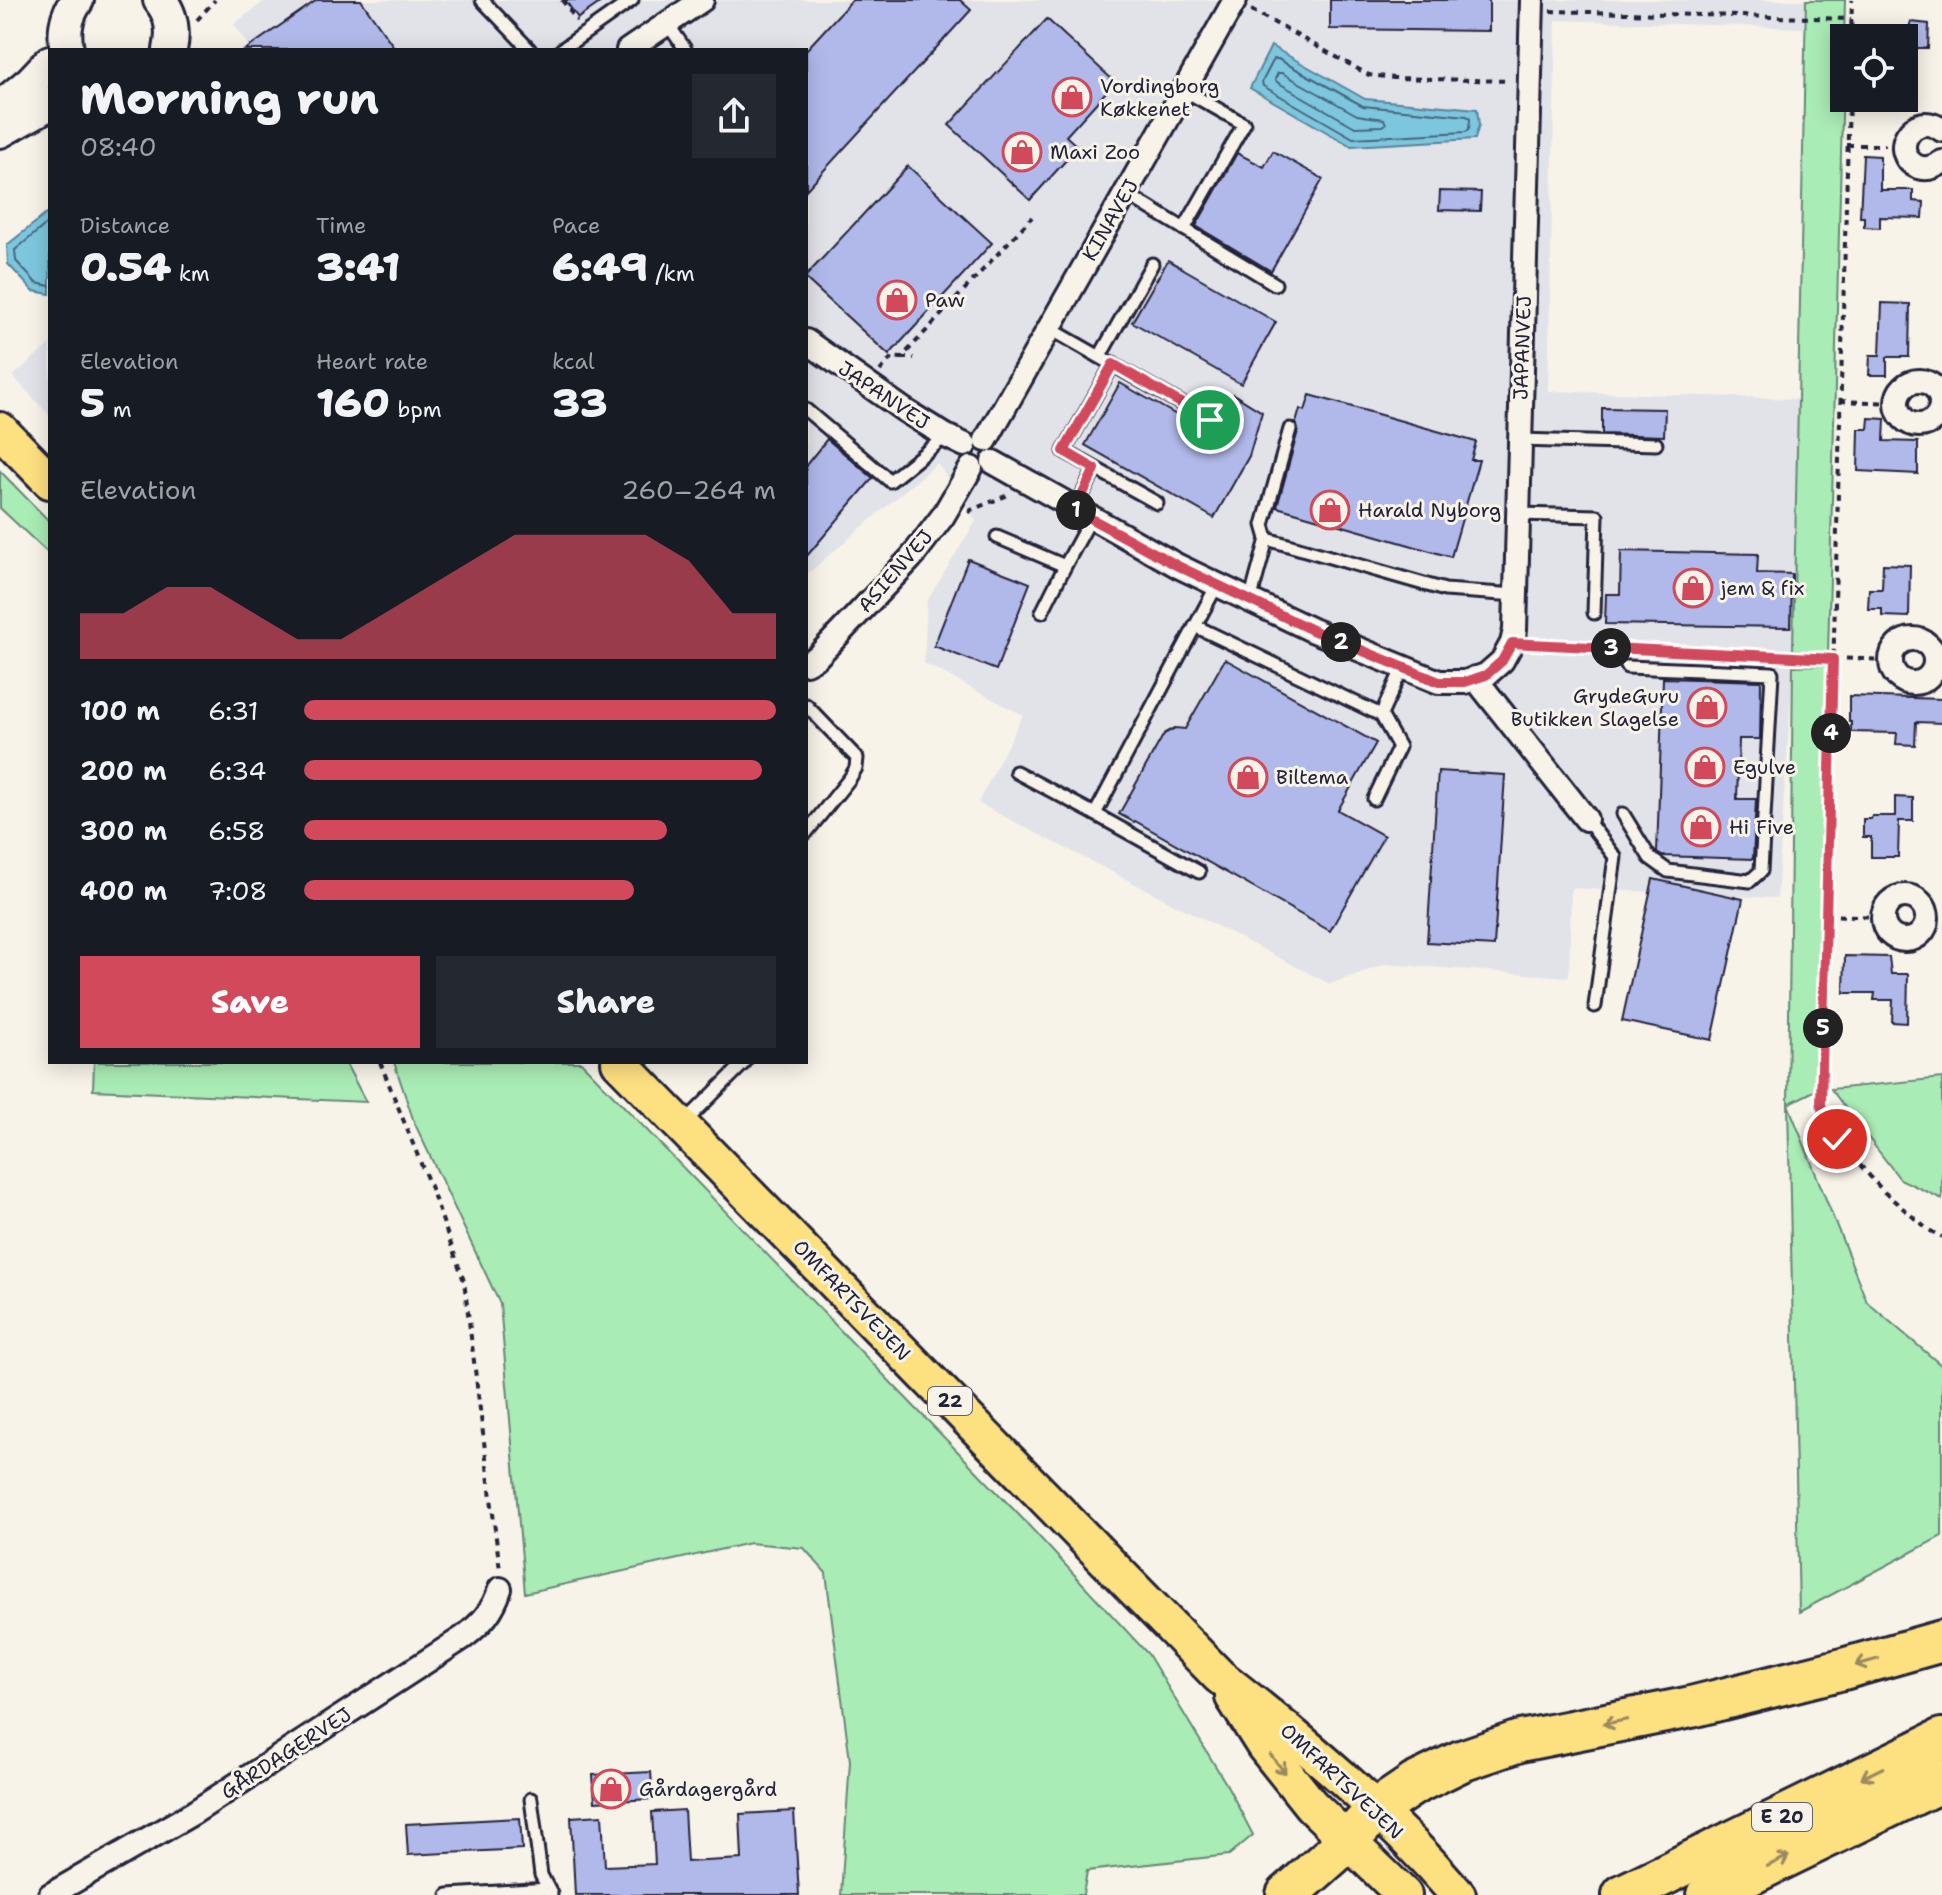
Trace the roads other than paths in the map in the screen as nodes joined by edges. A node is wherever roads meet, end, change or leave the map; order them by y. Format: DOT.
graph roads {
  1 [pos="77,0"];
  2 [pos="482,0"];
  3 [pos="632,0"];
  4 [pos="1235,0"];
  5 [pos="1532,5"];
  6 [pos="683,8"];
  7 [pos="62,48"];
  8 [pos="528,48"];
  9 [pos="564,48"];
  10 [pos="631,48"];
  11 [pos="685,48"];
  12 [pos="48,65"];
  13 [pos="1184,90"];
  14 [pos="48,104"];
  15 [pos="0,108"];
  16 [pos="1942,130"];
  17 [pos="0,131"];
  18 [pos="1942,162"];
  19 [pos="1125,193"];
  20 [pos="1184,229"];
  21 [pos="1152,264"];
  22 [pos="1275,284"];
  23 [pos="1049,328"];
  24 [pos="808,347"];
  25 [pos="1100,356"];
  26 [pos="1113,364"];
  27 [pos="1942,405"];
  28 [pos="808,412"];
  29 [pos="1210,420"];
  30 [pos="1290,429"];
  31 [pos="0,430"];
  32 [pos="966,440"];
  33 [pos="1520,440"];
  34 [pos="1656,444"];
  35 [pos="982,465"];
  36 [pos="1095,469"];
  37 [pos="48,479"];
  38 [pos="1157,503"];
  39 [pos="1083,514"];
  40 [pos="1518,514"];
  41 [pos="997,537"];
  42 [pos="1267,539"];
  43 [pos="1065,566"];
  44 [pos="1217,585"];
  45 [pos="1516,595"];
  46 [pos="1250,601"];
  47 [pos="1042,612"];
  48 [pos="1594,613"];
  49 [pos="1195,626"];
  50 [pos="808,662"];
  51 [pos="1939,663"];
  52 [pos="1403,667"];
  53 [pos="1627,667"];
  54 [pos="1475,678"];
  55 [pos="808,707"];
  56 [pos="1381,715"];
  57 [pos="1016,772"];
  58 [pos="1374,799"];
  59 [pos="1095,814"];
  60 [pos="1623,814"];
  61 [pos="1586,819"];
  62 [pos="808,830"];
  63 [pos="1199,872"];
  64 [pos="1934,919"];
  65 [pos="1595,1006"];
  66 [pos="621,1064"];
  67 [pos="743,1064"];
  68 [pos="681,1126"];
  69 [pos="500,1589"];
  70 [pos="1942,1641"];
  71 [pos="1219,1676"];
  72 [pos="1942,1739"];
  73 [pos="1942,1781"];
  74 [pos="531,1799"];
  75 [pos="1377,1809"];
  76 [pos="1348,1841"];
  77 [pos="550,1892"];
  78 [pos="50,1895"];
  79 [pos="448,1895"];
  80 [pos="1287,1895"];
  81 [pos="1404,1895"];
  82 [pos="1441,1895"];
  83 [pos="1458,1895"];
  84 [pos="1623,1895"];
  85 [pos="1708,1895"];
  1 -- 7 [label="main road"];
  2 -- 8 [label="lane"];
  3 -- 9 [label="lane"];
  4 -- 13 [label="street, KINAVEJ"];
  5 -- 33 [label="street, JAPANVEJ"];
  6 -- 10 [label="street"];
  6 -- 11 [label="lane"];
  12 -- 15 [label="main road"];
  13 -- 19 [label="street, KINAVEJ"];
  13 -- 20 [label="lane"];
  14 -- 17 [label="main road"];
  16 -- 18 [label="street"];
  19 -- 20 [label="lane"];
  19 -- 23 [label="street, KINAVEJ"];
  20 -- 22 [label="lane"];
  21 -- 25 [label="lane"];
  23 -- 25 [label="lane"];
  23 -- 32 [label="street, KINAVEJ"];
  24 -- 32 [label="street, JAPANVEJ"];
  25 -- 26 [label="lane"];
  26 -- 29 [label="lane"];
  26 -- 36 [label="lane"];
  27 -- 27 [label="street"];
  28 -- 32 [label="lane"];
  30 -- 42 [label="lane"];
  31 -- 37 [label="main road"];
  32 -- 35 [label="street"];
  33 -- 34 [label="lane"];
  33 -- 40 [label="street, JAPANVEJ"];
  35 -- 39 [label="street"];
  35 -- 50 [label="street, ASIENVEJ"];
  36 -- 38 [label="lane"];
  36 -- 39 [label="lane"];
  39 -- 43 [label="lane"];
  39 -- 44 [label="street"];
  40 -- 45 [label="street, JAPANVEJ"];
  40 -- 48 [label="lane"];
  41 -- 43 [label="lane"];
  42 -- 45 [label="lane"];
  42 -- 46 [label="lane"];
  43 -- 47 [label="lane"];
  44 -- 46 [label="street"];
  44 -- 49 [label="lane"];
  45 -- 54 [label="street, JAPANVEJ"];
  46 -- 52 [label="street"];
  49 -- 56 [label="lane"];
  49 -- 59 [label="lane"];
  51 -- 51 [label="street"];
  52 -- 54 [label="street"];
  52 -- 56 [label="lane"];
  53 -- 60 [label="lane"];
  54 -- 61 [label="street"];
  55 -- 62 [label="lane"];
  56 -- 58 [label="lane"];
  57 -- 59 [label="lane"];
  59 -- 63 [label="lane"];
  61 -- 65 [label="lane"];
  64 -- 64 [label="street"];
  66 -- 68 [label="main road, OMFARTSVEJEN / 22"];
  67 -- 68 [label="lane"];
  68 -- 71 [label="main road, OMFARTSVEJEN / 22"];
  69 -- 78 [label="street, GÅRDAGERVEJ"];
  70 -- 75 [label="highway, one-way"];
  71 -- 75 [label="main road, OMFARTSVEJEN / 22"];
  71 -- 76 [label="main road, OMFARTSVEJEN / 22, one-way"];
  72 -- 84 [label="highway, E 20, one-way"];
  85 -- 73 [label="highway, E 20, one-way"];
  74 -- 77 [label="lane"];
  75 -- 76 [label="highway"];
  75 -- 83 [label="main road, OMFARTSVEJEN / 22"];
  76 -- 80 [label="highway"];
  76 -- 81 [label="main road, OMFARTSVEJEN / 22"];
  76 -- 82 [label="main road"];
  77 -- 79 [label="lane"];
}
